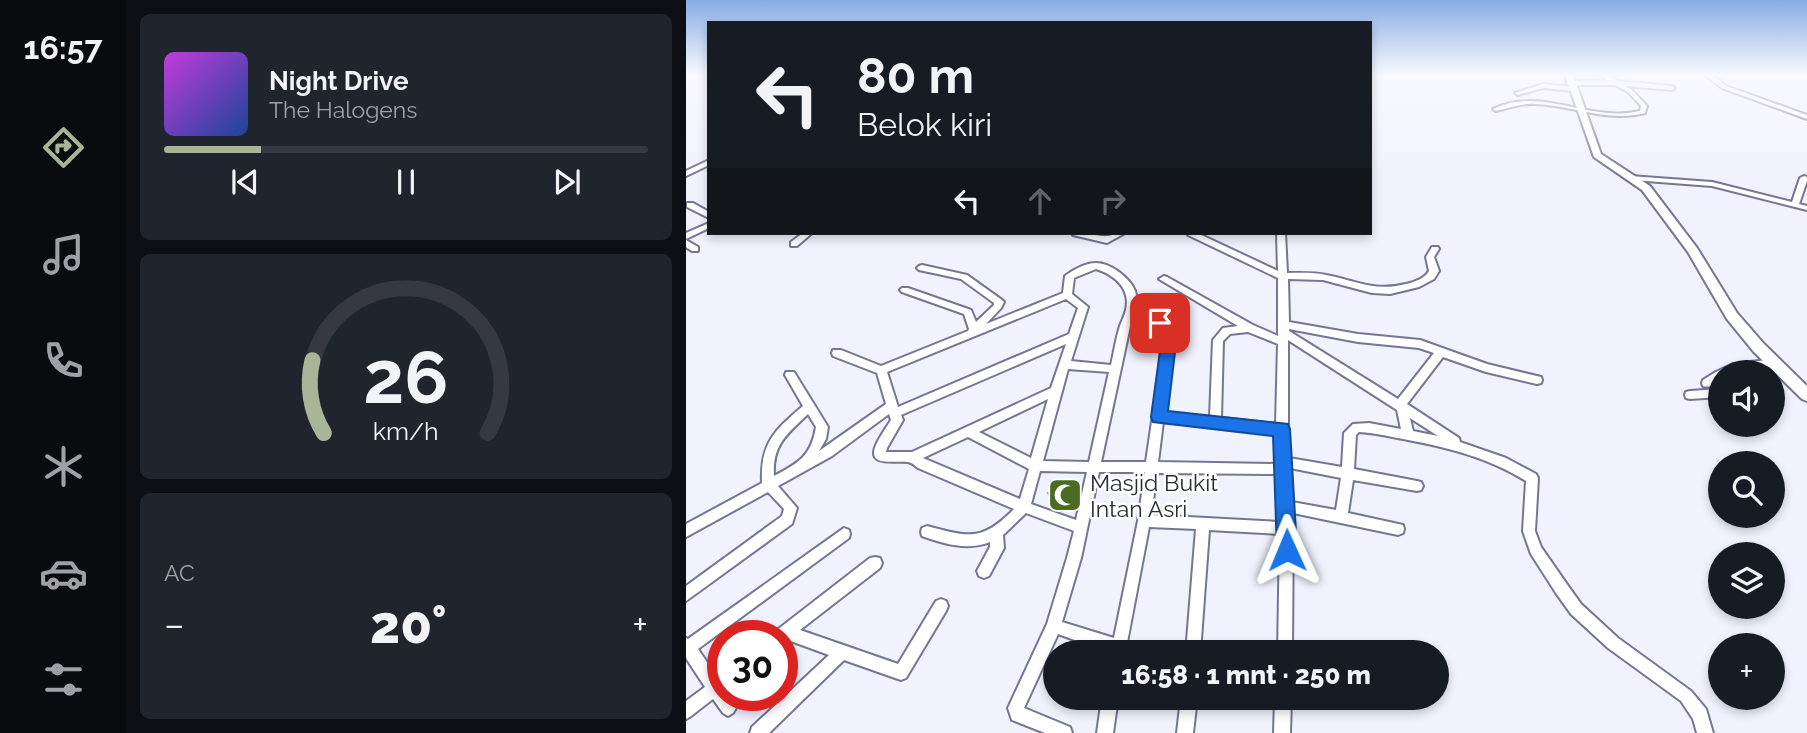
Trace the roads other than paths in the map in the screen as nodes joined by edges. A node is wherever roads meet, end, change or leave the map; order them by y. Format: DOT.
graph roads {
  1 [pos="1577,109"];
  2 [pos="1644,109"];
  3 [pos="1785,109"];
  4 [pos="1581,110"];
  5 [pos="1807,117"];
  6 [pos="707,163"];
  7 [pos="690,172"];
  8 [pos="706,174"];
  9 [pos="1633,178"];
  10 [pos="1804,178"];
  11 [pos="1795,204"];
  12 [pos="690,205"];
  13 [pos="1807,208"];
  14 [pos="707,215"];
  15 [pos="707,226"];
  16 [pos="805,235"];
  17 [pos="1085,235"];
  18 [pos="1117,235"];
  19 [pos="1195,235"];
  20 [pos="1281,235"];
  21 [pos="686,236"];
  22 [pos="686,243"];
  23 [pos="794,244"];
  24 [pos="695,249"];
  25 [pos="1435,249"];
  26 [pos="922,268"];
  27 [pos="1281,276"];
  28 [pos="1164,279"];
  29 [pos="905,290"];
  30 [pos="1067,295"];
  31 [pos="1131,310"];
  32 [pos="1249,328"];
  33 [pos="972,332"];
  34 [pos="1283,332"];
  35 [pos="1075,336"];
  36 [pos="1442,351"];
  37 [pos="837,353"];
  38 [pos="1770,360"];
  39 [pos="1065,365"];
  40 [pos="1116,369"];
  41 [pos="881,370"];
  42 [pos="1785,374"];
  43 [pos="790,375"];
  44 [pos="1537,380"];
  45 [pos="1056,391"];
  46 [pos="1806,391"];
  47 [pos="1708,394"];
  48 [pos="1690,395"];
  49 [pos="810,406"];
  50 [pos="1402,408"];
  51 [pos="894,409"];
  52 [pos="1159,417"];
  53 [pos="1215,423"];
  54 [pos="1282,429"];
  55 [pos="969,432"];
  56 [pos="1408,435"];
  57 [pos="1466,448"];
  58 [pos="913,457"];
  59 [pos="806,464"];
  60 [pos="1035,466"];
  61 [pos="1284,466"];
  62 [pos="1093,467"];
  63 [pos="1152,467"];
  64 [pos="1348,474"];
  65 [pos="768,483"];
  66 [pos="1418,486"];
  67 [pos="1286,506"];
  68 [pos="1024,507"];
  69 [pos="1341,517"];
  70 [pos="1144,521"];
  71 [pos="1203,525"];
  72 [pos="1079,527"];
  73 [pos="1287,528"];
  74 [pos="1398,528"];
  75 [pos="686,531"];
  76 [pos="927,532"];
  77 [pos="844,534"];
  78 [pos="997,536"];
  79 [pos="875,562"];
  80 [pos="984,571"];
  81 [pos="686,594"];
  82 [pos="941,606"];
  83 [pos="798,623"];
  84 [pos="1054,626"];
  85 [pos="798,639"];
  86 [pos="1091,640"];
  87 [pos="1120,640"];
  88 [pos="1194,640"];
  89 [pos="1285,640"];
  90 [pos="687,647"];
  91 [pos="841,653"];
  92 [pos="707,671"];
  93 [pos="707,694"];
  94 [pos="1108,710"];
  95 [pos="1188,710"];
  96 [pos="1282,710"];
  97 [pos="686,711"];
  98 [pos="1279,732"];
  99 [pos="758,733"];
  100 [pos="1064,733"];
  101 [pos="1105,733"];
  102 [pos="1185,733"];
  103 [pos="1705,733"];
  1 -- 4 [label="street"];
  2 -- 4 [label="street"];
  3 -- 5 [label="street"];
  4 -- 9 [label="street"];
  6 -- 7 [label="street"];
  7 -- 8 [label="street"];
  9 -- 11 [label="street"];
  9 -- 38 [label="street"];
  10 -- 11 [label="street"];
  11 -- 13 [label="street"];
  12 -- 14 [label="street"];
  15 -- 21 [label="street"];
  16 -- 23 [label="street"];
  17 -- 18 [label="street"];
  19 -- 27 [label="street"];
  20 -- 27 [label="street"];
  22 -- 24 [label="street"];
  25 -- 27 [label="street"];
  26 -- 33 [label="street"];
  27 -- 34 [label="street"];
  28 -- 32 [label="street"];
  29 -- 33 [label="street"];
  30 -- 31 [label="street"];
  30 -- 33 [label="street"];
  30 -- 35 [label="street"];
  31 -- 40 [label="street"];
  31 -- 52 [label="street"];
  32 -- 34 [label="street"];
  32 -- 53 [label="street"];
  33 -- 41 [label="street"];
  34 -- 36 [label="street"];
  34 -- 50 [label="street"];
  34 -- 54 [label="street"];
  35 -- 39 [label="street"];
  35 -- 51 [label="street"];
  36 -- 44 [label="street"];
  36 -- 50 [label="street"];
  37 -- 41 [label="street"];
  39 -- 40 [label="street"];
  39 -- 45 [label="street"];
  40 -- 62 [label="street"];
  41 -- 51 [label="street"];
  42 -- 46 [label="street"];
  43 -- 49 [label="street"];
  45 -- 55 [label="street"];
  45 -- 60 [label="street"];
  47 -- 48 [label="street"];
  49 -- 59 [label="street"];
  49 -- 65 [label="street"];
  50 -- 56 [label="street"];
  50 -- 57 [label="street"];
  51 -- 58 [label="street"];
  51 -- 59 [label="street"];
  52 -- 53 [label="street"];
  52 -- 63 [label="street"];
  53 -- 54 [label="street"];
  54 -- 61 [label="street"];
  55 -- 58 [label="street"];
  55 -- 60 [label="street"];
  56 -- 57 [label="street"];
  56 -- 64 [label="street"];
  57 -- 103 [label="street"];
  58 -- 68 [label="street"];
  59 -- 65 [label="street"];
  60 -- 62 [label="street"];
  60 -- 68 [label="street"];
  61 -- 63 [label="street"];
  61 -- 64 [label="street"];
  61 -- 67 [label="street"];
  62 -- 63 [label="street"];
  62 -- 72 [label="street"];
  63 -- 70 [label="street"];
  64 -- 66 [label="street"];
  64 -- 69 [label="street"];
  65 -- 75 [label="street"];
  65 -- 81 [label="street"];
  67 -- 69 [label="street"];
  67 -- 73 [label="street"];
  68 -- 72 [label="street"];
  68 -- 78 [label="street"];
  69 -- 74 [label="street"];
  70 -- 71 [label="street"];
  70 -- 87 [label="street"];
  71 -- 73 [label="street"];
  71 -- 88 [label="street"];
  72 -- 84 [label="street"];
  73 -- 89 [label="street"];
  76 -- 78 [label="street"];
  77 -- 90 [label="street"];
  78 -- 80 [label="street"];
  79 -- 83 [label="street"];
  82 -- 91 [label="street"];
  84 -- 86 [label="street"];
  84 -- 100 [label="street"];
  85 -- 91 [label="street"];
  90 -- 92 [label="street"];
  91 -- 99 [label="street"];
  93 -- 97 [label="street"];
  94 -- 101 [label="street"];
  95 -- 102 [label="street"];
  96 -- 98 [label="street"];
}
